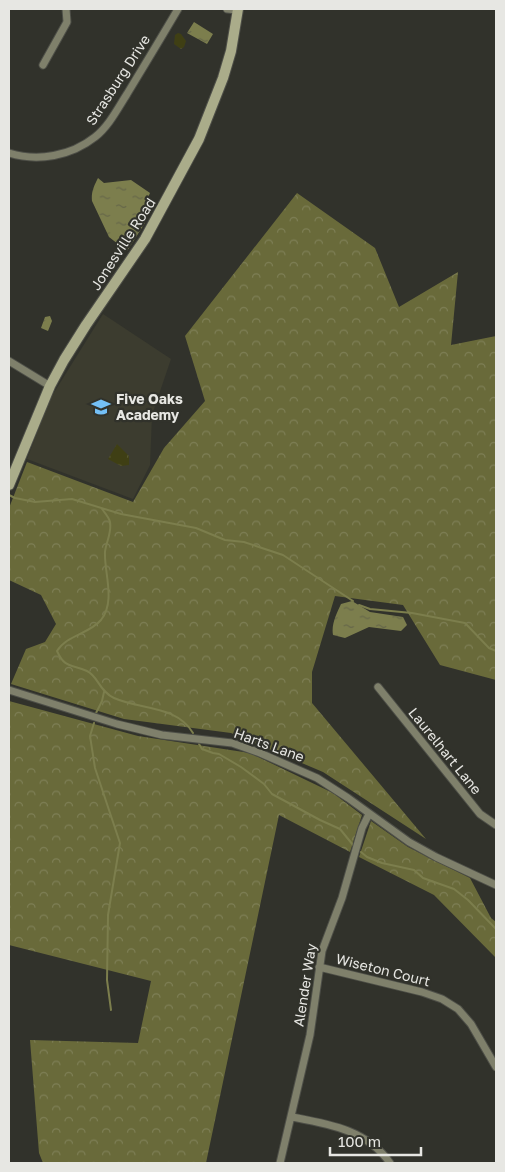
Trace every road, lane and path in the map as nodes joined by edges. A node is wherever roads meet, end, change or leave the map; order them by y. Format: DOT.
graph roads {
  1 [pos="66,9"];
  2 [pos="178,9"];
  3 [pos="234,9"];
  4 [pos="43,65"];
  5 [pos="9,153"];
  6 [pos="9,361"];
  7 [pos="50,386"];
  8 [pos="9,485"];
  9 [pos="378,687"];
  10 [pos="9,690"];
  11 [pos="369,814"];
  12 [pos="496,826"];
  13 [pos="496,885"];
  14 [pos="319,967"];
  15 [pos="496,1067"];
  16 [pos="292,1117"];
  17 [pos="280,1163"];
  18 [pos="390,1163"];
  1 -- 4 [label="street"];
  2 -- 5 [label="street, Strasburg Drive"];
  3 -- 7 [label="street, Jonesville Road"];
  6 -- 7 [label="street"];
  7 -- 8 [label="street, Jonesville Road"];
  9 -- 12 [label="street, Laurelhart Lane"];
  10 -- 11 [label="street, Harts Lane"];
  11 -- 13 [label="street, Harts Lane"];
  11 -- 14 [label="street, Alender Way"];
  14 -- 15 [label="street, Wiseton Court"];
  14 -- 16 [label="street, Alender Way"];
  16 -- 17 [label="street, Alender Way"];
  16 -- 18 [label="street"];
}
